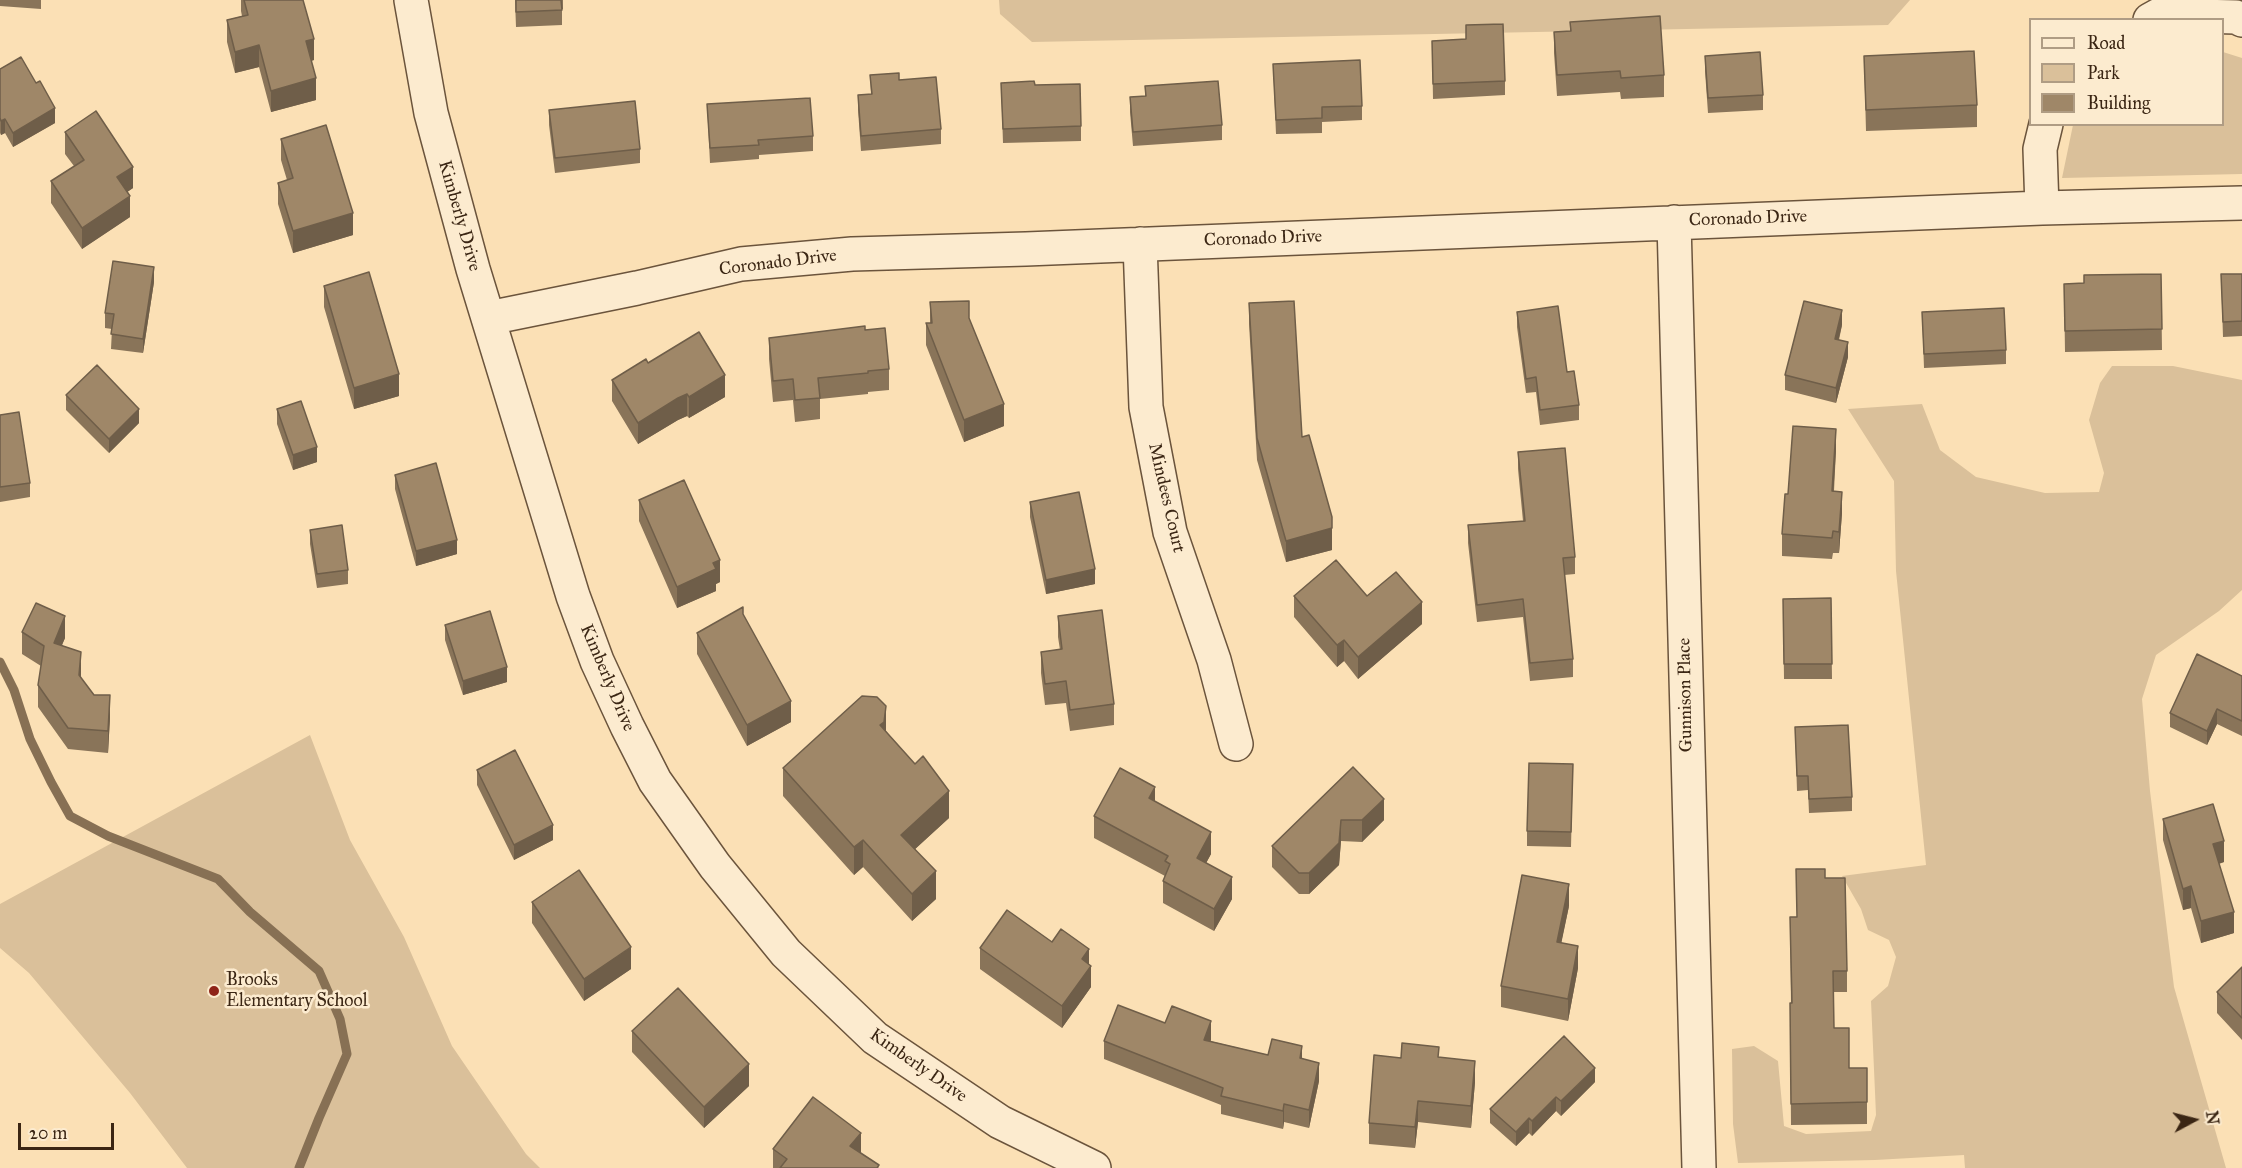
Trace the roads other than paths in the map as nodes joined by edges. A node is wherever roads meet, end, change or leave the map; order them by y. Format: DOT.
graph roads {
  1 [pos="411,0"];
  2 [pos="2154,18"];
  3 [pos="2242,20"];
  4 [pos="2046,126"];
  5 [pos="2242,203"];
  6 [pos="2042,208"];
  7 [pos="1674,222"];
  8 [pos="1140,244"];
  9 [pos="489,318"];
  10 [pos="1236,744"];
  11 [pos="1094,1168"];
  12 [pos="1699,1168"];
  1 -- 9 [label="street, Kimberly Drive"];
  2 -- 3 [label="street"];
  4 -- 6 [label="street"];
  5 -- 6 [label="street, Coronado Drive"];
  6 -- 7 [label="street, Coronado Drive"];
  7 -- 8 [label="street, Coronado Drive"];
  7 -- 12 [label="street, Gunnison Place"];
  8 -- 9 [label="street, Coronado Drive"];
  8 -- 10 [label="street, Mindees Court"];
  9 -- 11 [label="street, Kimberly Drive"];
}
